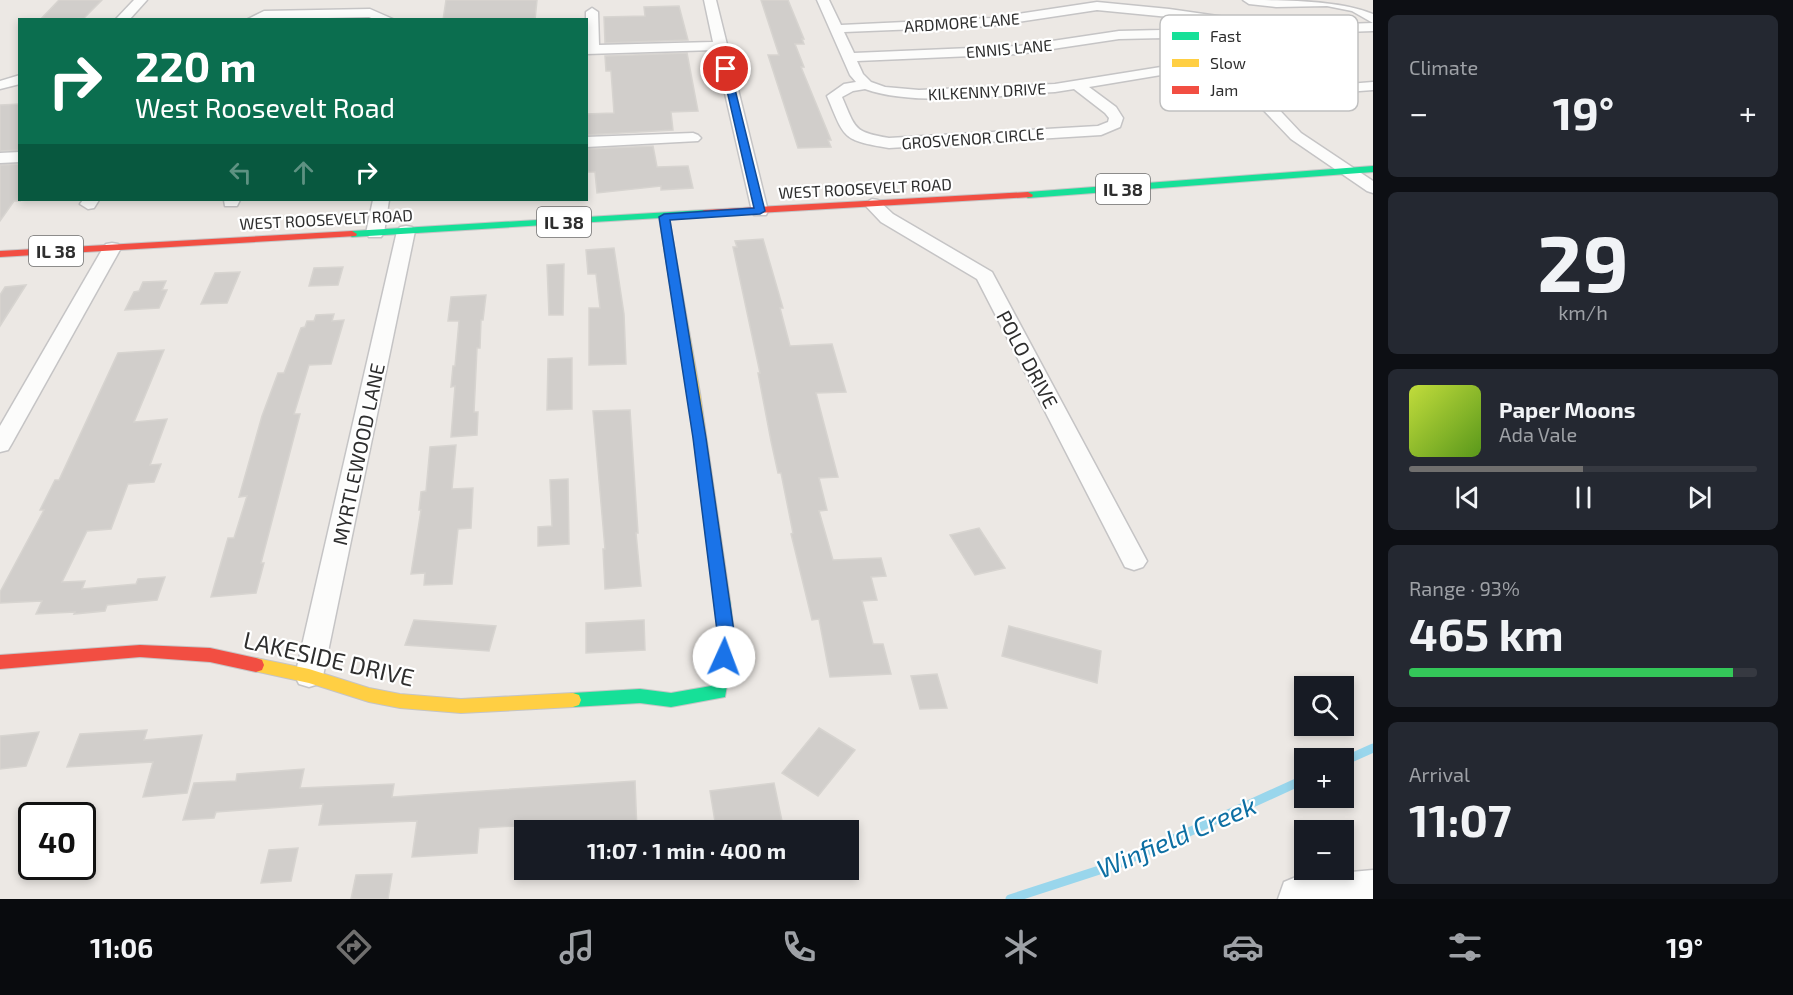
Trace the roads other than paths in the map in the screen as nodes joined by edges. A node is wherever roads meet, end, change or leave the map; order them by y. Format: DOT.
graph roads {
  1 [pos="141,0"];
  2 [pos="710,0"];
  3 [pos="823,0"];
  4 [pos="1249,0"];
  5 [pos="1170,6"];
  6 [pos="592,12"];
  7 [pos="1214,15"];
  8 [pos="122,18"];
  9 [pos="257,18"];
  10 [pos="384,18"];
  11 [pos="1373,19"];
  12 [pos="1373,27"];
  13 [pos="1358,28"];
  14 [pos="836,30"];
  15 [pos="1160,34"];
  16 [pos="720,46"];
  17 [pos="589,49"];
  18 [pos="849,57"];
  19 [pos="1160,71"];
  20 [pos="18,80"];
  21 [pos="0,85"];
  22 [pos="866,85"];
  23 [pos="1078,85"];
  24 [pos="1373,86"];
  25 [pos="1358,87"];
  26 [pos="1272,111"];
  27 [pos="693,138"];
  28 [pos="588,142"];
  29 [pos="18,157"];
  30 [pos="0,158"];
  31 [pos="1373,169"];
  32 [pos="1347,171"];
  33 [pos="1373,188"];
  34 [pos="381,201"];
  35 [pos="873,204"];
  36 [pos="760,211"];
  37 [pos="664,217"];
  38 [pos="406,231"];
  39 [pos="375,233"];
  40 [pos="112,248"];
  41 [pos="0,255"];
  42 [pos="0,445"];
  43 [pos="1134,561"];
  44 [pos="0,662"];
  45 [pos="309,676"];
  46 [pos="1373,885"];
  47 [pos="1294,899"];
  1 -- 8 [label="street"];
  2 -- 16 [label="street"];
  3 -- 14 [label="street"];
  4 -- 11 [label="street"];
  5 -- 7 [label="street, ARDMORE LANE"];
  5 -- 14 [label="street, ARDMORE LANE"];
  6 -- 17 [label="street"];
  9 -- 10 [label="street"];
  12 -- 13 [label="street, ARDMORE LANE"];
  14 -- 18 [label="street"];
  15 -- 18 [label="street, ENNIS LANE"];
  16 -- 17 [label="street"];
  16 -- 36 [label="street"];
  18 -- 22 [label="street"];
  19 -- 23 [label="street, KILKENNY DRIVE"];
  20 -- 21 [label="street"];
  22 -- 23 [label="street, KILKENNY DRIVE"];
  22 -- 23 [label="street, GROSVENOR CIRCLE"];
  24 -- 25 [label="street"];
  26 -- 32 [label="street"];
  27 -- 28 [label="street"];
  29 -- 30 [label="street"];
  31 -- 32 [label="main road, WEST ROOSEVELT ROAD / IL 38"];
  32 -- 33 [label="street"];
  32 -- 35 [label="main road, WEST ROOSEVELT ROAD / IL 38"];
  34 -- 39 [label="street"];
  35 -- 36 [label="main road, WEST ROOSEVELT ROAD / IL 38"];
  35 -- 43 [label="street, POLO DRIVE"];
  36 -- 37 [label="main road, WEST ROOSEVELT ROAD / IL 38"];
  37 -- 38 [label="main road, WEST ROOSEVELT ROAD / IL 38"];
  37 -- 45 [label="main road, LAKESIDE DRIVE"];
  38 -- 39 [label="main road, WEST ROOSEVELT ROAD / IL 38"];
  38 -- 45 [label="street, MYRTLEWOOD LANE"];
  39 -- 40 [label="main road, WEST ROOSEVELT ROAD / IL 38"];
  40 -- 41 [label="main road, WEST ROOSEVELT ROAD / IL 38"];
  40 -- 42 [label="street"];
  44 -- 45 [label="main road, LAKESIDE DRIVE"];
  46 -- 47 [label="street"];
}
